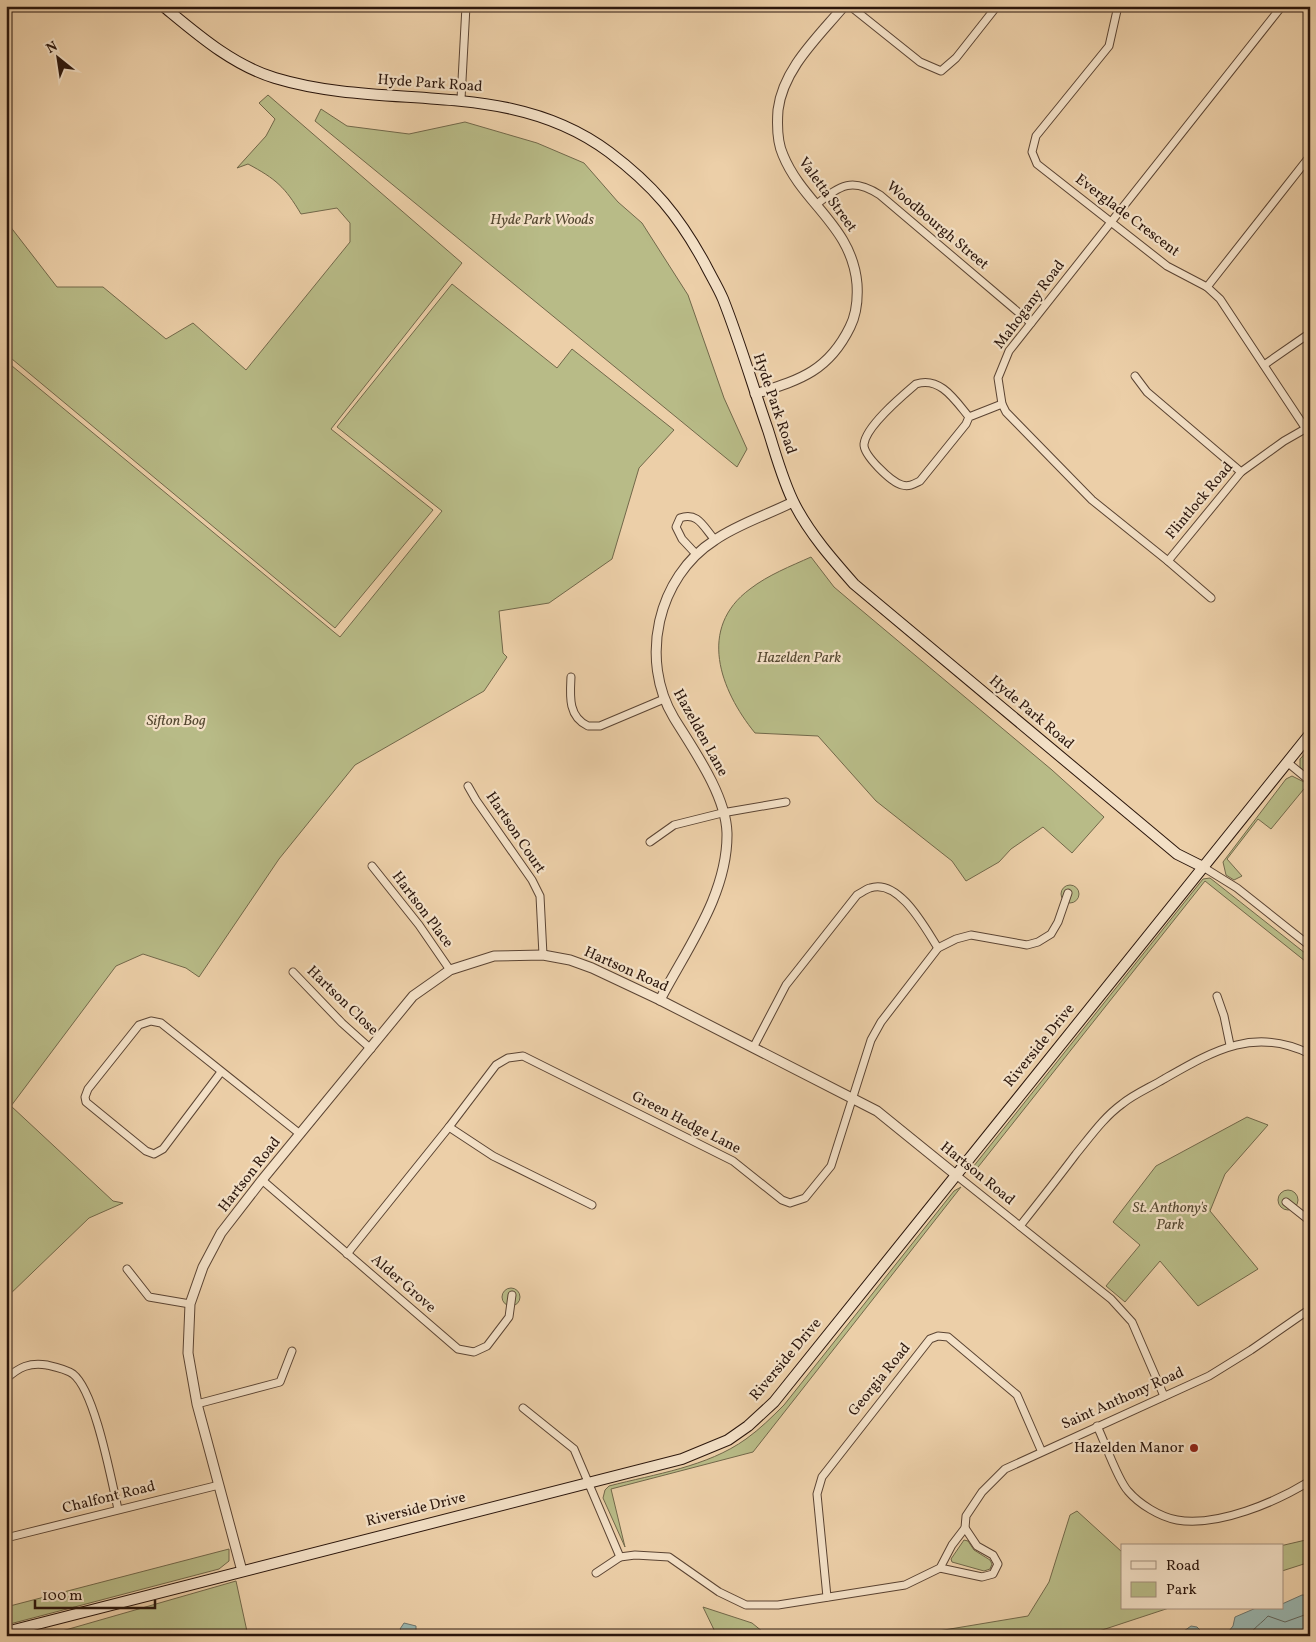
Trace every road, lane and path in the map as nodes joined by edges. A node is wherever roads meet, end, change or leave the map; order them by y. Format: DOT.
graph roads {
  1 [pos="163,6"];
  2 [pos="466,6"];
  3 [pos="844,6"];
  4 [pos="850,6"];
  5 [pos="997,6"];
  6 [pos="1118,6"];
  7 [pos="1282,6"];
  8 [pos="461,99"];
  9 [pos="1310,156"];
  10 [pos="817,204"];
  11 [pos="1111,223"];
  12 [pos="1207,287"];
  13 [pos="1031,323"];
  14 [pos="1310,333"];
  15 [pos="1264,365"];
  16 [pos="1135,376"];
  17 [pos="755,394"];
  18 [pos="1002,404"];
  19 [pos="969,417"];
  20 [pos="1308,432"];
  21 [pos="1241,472"];
  22 [pos="793,502"];
  23 [pos="715,540"];
  24 [pos="696,554"];
  25 [pos="1168,561"];
  26 [pos="1211,598"];
  27 [pos="571,677"];
  28 [pos="664,699"];
  29 [pos="1310,734"];
  30 [pos="1287,762"];
  31 [pos="1310,781"];
  32 [pos="468,786"];
  33 [pos="786,802"];
  34 [pos="722,813"];
  35 [pos="650,842"];
  36 [pos="372,866"];
  37 [pos="1203,867"];
  38 [pos="1068,893"];
  39 [pos="1310,946"];
  40 [pos="938,948"];
  41 [pos="543,954"];
  42 [pos="450,970"];
  43 [pos="293,972"];
  44 [pos="1217,996"];
  45 [pos="660,1000"];
  46 [pos="1230,1045"];
  47 [pos="753,1048"];
  48 [pos="371,1049"];
  49 [pos="1310,1054"];
  50 [pos="222,1072"];
  51 [pos="852,1097"];
  52 [pos="450,1127"];
  53 [pos="300,1134"];
  54 [pos="956,1175"];
  55 [pos="262,1180"];
  56 [pos="1286,1202"];
  57 [pos="592,1205"];
  58 [pos="1310,1221"];
  59 [pos="1020,1226"];
  60 [pos="347,1254"];
  61 [pos="127,1269"];
  62 [pos="512,1295"];
  63 [pos="190,1304"];
  64 [pos="1310,1309"];
  65 [pos="292,1351"];
  66 [pos="6,1380"];
  67 [pos="1164,1396"];
  68 [pos="197,1404"];
  69 [pos="523,1408"];
  70 [pos="1098,1426"];
  71 [pos="1041,1450"];
  72 [pos="1310,1481"];
  73 [pos="589,1483"];
  74 [pos="219,1485"];
  75 [pos="118,1509"];
  76 [pos="965,1528"];
  77 [pos="6,1538"];
  78 [pos="620,1557"];
  79 [pos="940,1568"];
  80 [pos="242,1571"];
  81 [pos="596,1572"];
  82 [pos="828,1597"];
  83 [pos="6,1632"];
  1 -- 8 [label="main road, Hyde Park Road"];
  2 -- 8 [label="street"];
  3 -- 10 [label="street, Valetta Street"];
  4 -- 5 [label="street"];
  6 -- 11 [label="street, Everglade Crescent"];
  7 -- 11 [label="street, Mahogany Road"];
  8 -- 17 [label="main road, Hyde Park Road"];
  9 -- 12 [label="street"];
  10 -- 13 [label="street, Woodbourgh Street"];
  10 -- 17 [label="street, Valetta Street"];
  11 -- 12 [label="street, Everglade Crescent"];
  11 -- 13 [label="street, Mahogany Road"];
  12 -- 15 [label="street, Everglade Crescent"];
  13 -- 18 [label="street, Mahogany Road"];
  14 -- 15 [label="street"];
  15 -- 20 [label="street, Everglade Crescent"];
  16 -- 21 [label="street"];
  17 -- 22 [label="main road, Hyde Park Road"];
  18 -- 19 [label="street"];
  18 -- 25 [label="street, Mahogany Road"];
  19 -- 19 [label="street"];
  20 -- 21 [label="street, Flintlock Road"];
  21 -- 25 [label="street, Flintlock Road"];
  22 -- 23 [label="street, Hazelden Lane"];
  22 -- 37 [label="main road, Hyde Park Road"];
  23 -- 24 [label="street, Hazelden Lane"];
  23 -- 24 [label="street"];
  24 -- 28 [label="street, Hazelden Lane"];
  25 -- 26 [label="street, Mahogany Road"];
  27 -- 28 [label="street"];
  28 -- 34 [label="street, Hazelden Lane"];
  29 -- 30 [label="main road, Riverside Drive"];
  30 -- 31 [label="street"];
  30 -- 37 [label="main road, Riverside Drive"];
  32 -- 41 [label="street, Hartson Court"];
  33 -- 34 [label="street"];
  34 -- 35 [label="street"];
  34 -- 45 [label="street, Hazelden Lane"];
  36 -- 42 [label="street, Hartson Place"];
  37 -- 39 [label="street, Hyde Park Road"];
  37 -- 54 [label="main road, Riverside Drive"];
  38 -- 40 [label="street, Green Hedge Lane"];
  40 -- 47 [label="street"];
  40 -- 51 [label="street, Green Hedge Lane"];
  41 -- 42 [label="street, Hartson Road"];
  41 -- 45 [label="street, Hartson Road"];
  42 -- 48 [label="street, Hartson Road"];
  43 -- 48 [label="street, Hartson Close"];
  44 -- 46 [label="street"];
  45 -- 47 [label="street, Hartson Road"];
  46 -- 49 [label="street"];
  46 -- 59 [label="street"];
  47 -- 51 [label="street, Hartson Road"];
  48 -- 53 [label="street, Hartson Road"];
  50 -- 50 [label="street"];
  50 -- 53 [label="street"];
  51 -- 52 [label="street, Green Hedge Lane"];
  51 -- 54 [label="street, Hartson Road"];
  52 -- 57 [label="street"];
  52 -- 60 [label="street, Green Hedge Lane"];
  53 -- 55 [label="street, Hartson Road"];
  54 -- 59 [label="street, Hartson Road"];
  54 -- 73 [label="main road, Riverside Drive"];
  55 -- 60 [label="street, Alder Grove"];
  55 -- 63 [label="street, Hartson Road"];
  56 -- 58 [label="street"];
  59 -- 67 [label="street, Hartson Road"];
  60 -- 62 [label="street, Alder Grove"];
  61 -- 63 [label="street"];
  63 -- 68 [label="street, Hartson Road"];
  64 -- 67 [label="street, Saint Anthony Road"];
  65 -- 68 [label="street"];
  66 -- 75 [label="street"];
  67 -- 70 [label="street, Saint Anthony Road"];
  68 -- 74 [label="street, Hartson Road"];
  69 -- 73 [label="street"];
  70 -- 71 [label="street, Saint Anthony Road"];
  70 -- 72 [label="street"];
  71 -- 76 [label="street, Saint Anthony Road"];
  71 -- 82 [label="street, Georgia Road"];
  73 -- 78 [label="street"];
  73 -- 80 [label="main road, Riverside Drive"];
  74 -- 75 [label="street, Chalfont Road"];
  74 -- 80 [label="street, Hartson Road"];
  75 -- 77 [label="street, Chalfont Road"];
  76 -- 79 [label="street, Saint Anthony Road"];
  76 -- 79 [label="street"];
  78 -- 81 [label="street"];
  78 -- 82 [label="street"];
  79 -- 82 [label="street"];
  80 -- 83 [label="main road, Riverside Drive"];
}
